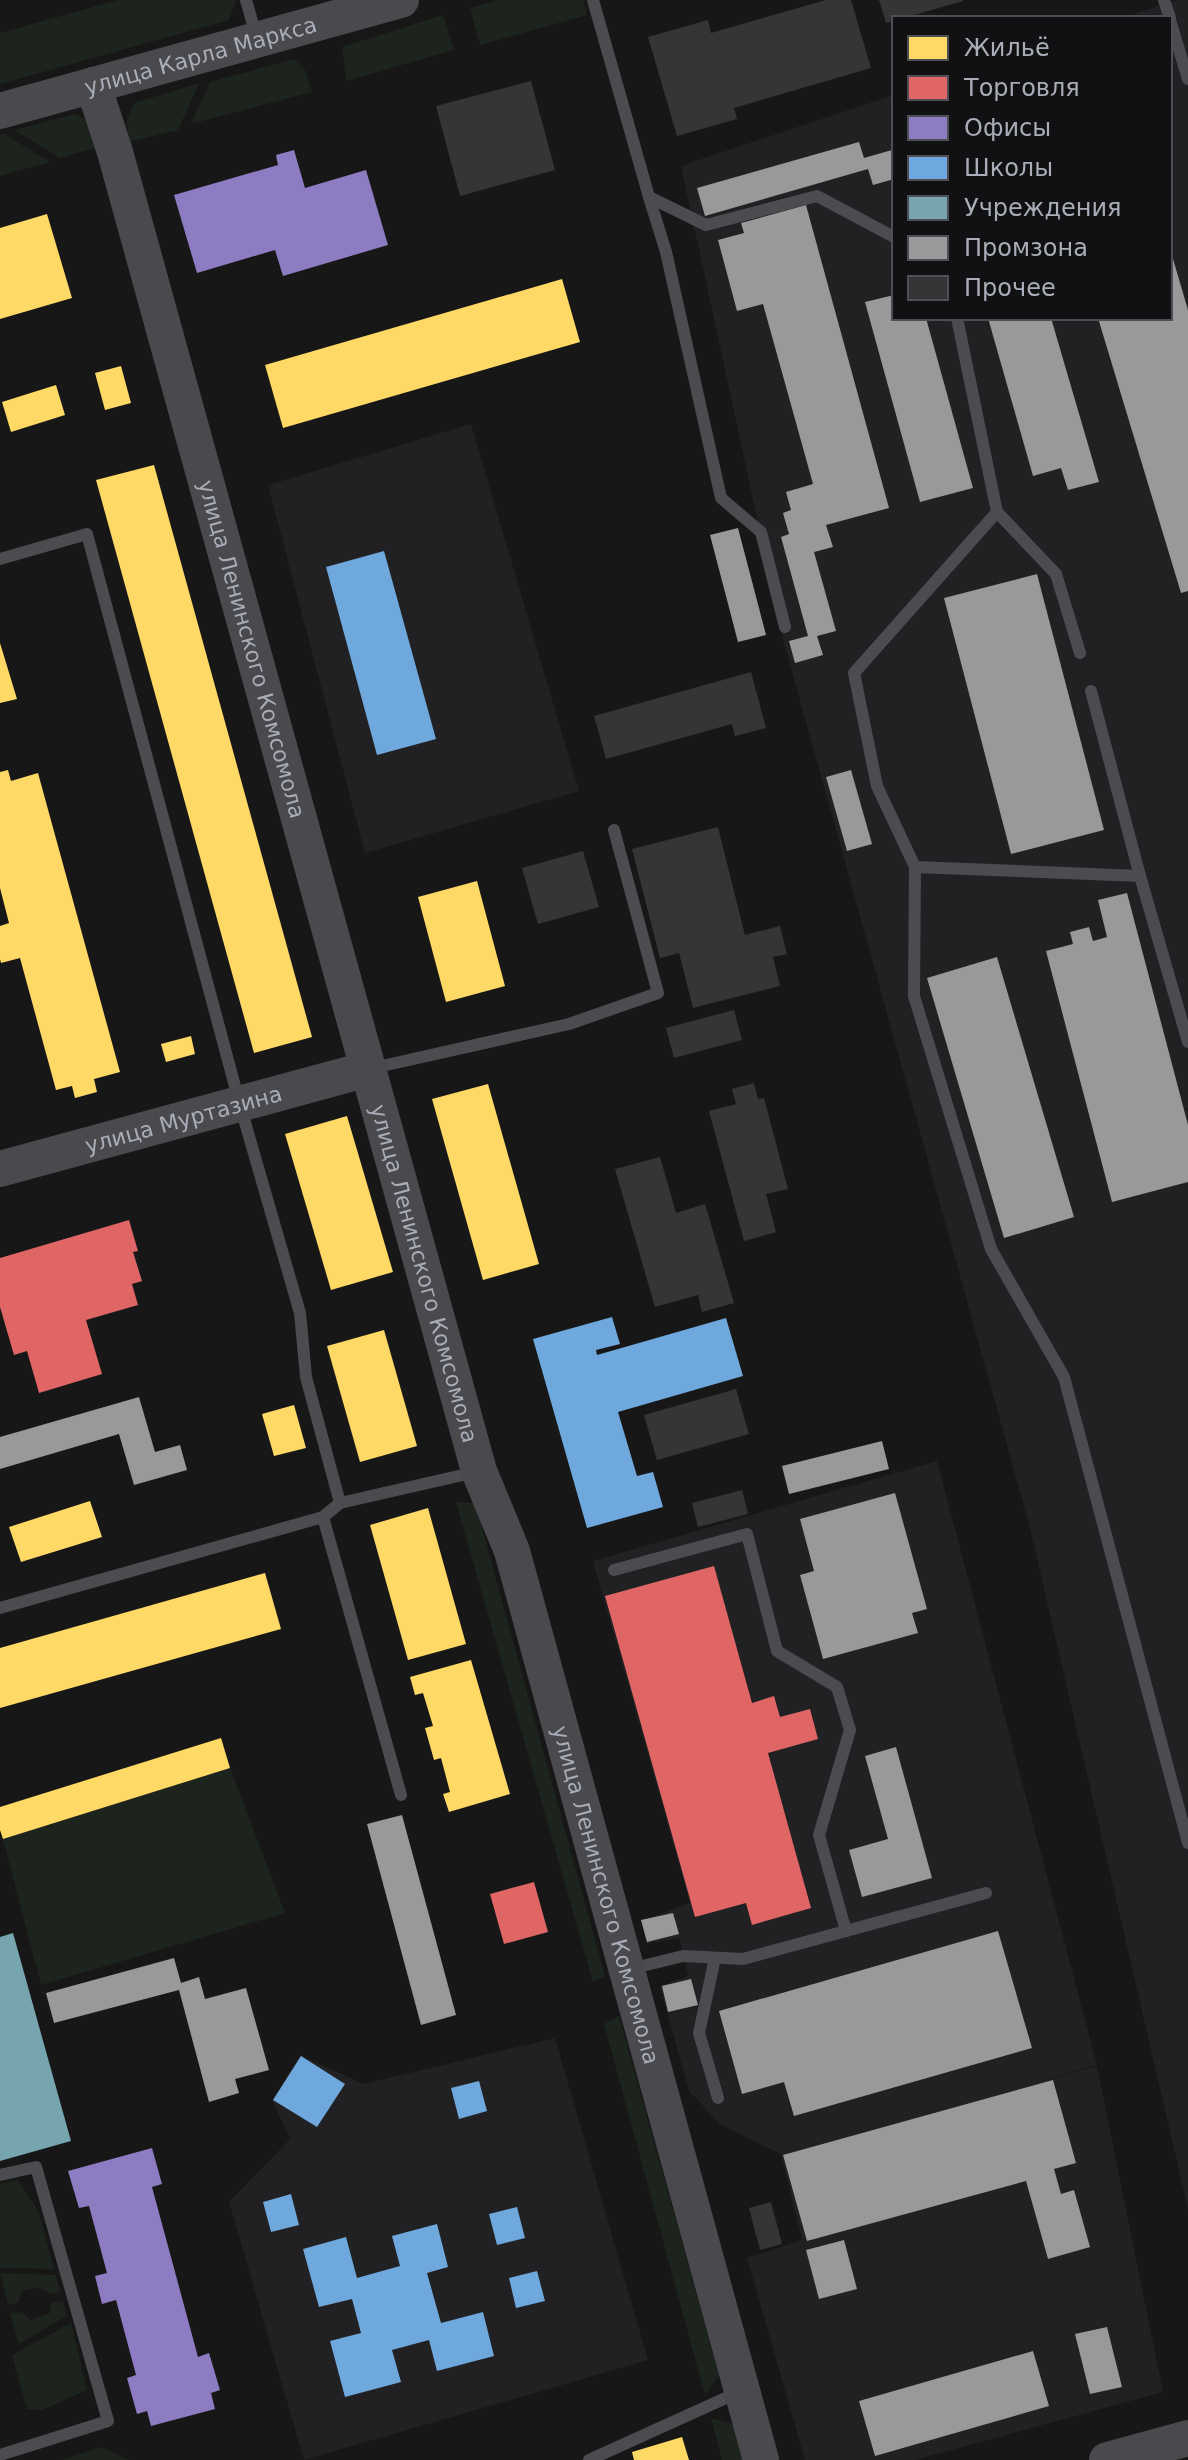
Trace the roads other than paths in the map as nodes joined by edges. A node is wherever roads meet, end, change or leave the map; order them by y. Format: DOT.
graph roads {
  1 [pos="246,0"];
  2 [pos="401,0"];
  3 [pos="593,0"];
  4 [pos="1172,26"];
  5 [pos="257,40"];
  6 [pos="1188,79"];
  7 [pos="93,85"];
  8 [pos="0,111"];
  9 [pos="649,197"];
  10 [pos="892,236"];
  11 [pos="957,320"];
  12 [pos="997,512"];
  13 [pos="0,559"];
  14 [pos="785,627"];
  15 [pos="1080,653"];
  16 [pos="1091,691"];
  17 [pos="614,830"];
  18 [pos="915,867"];
  19 [pos="1140,876"];
  20 [pos="1188,1042"];
  21 [pos="368,1069"];
  22 [pos="240,1105"];
  23 [pos="0,1169"];
  24 [pos="479,1471"];
  25 [pos="340,1503"];
  26 [pos="323,1517"];
  27 [pos="614,1570"];
  28 [pos="0,1608"];
  29 [pos="401,1795"];
  30 [pos="1188,1843"];
  31 [pos="986,1893"];
  32 [pos="846,1931"];
  33 [pos="715,1958"];
  34 [pos="626,1969"];
  35 [pos="718,2098"];
  36 [pos="0,2175"];
  37 [pos="742,2390"];
  38 [pos="1188,2438"];
  39 [pos="0,2455"];
  40 [pos="589,2460"];
  41 [pos="761,2460"];
  42 [pos="1107,2460"];
  1 -- 5 [label="lane"];
  2 -- 5 [label="street, улица Карла Маркса"];
  3 -- 9 [label="lane"];
  4 -- 6 [label="lane"];
  5 -- 7 [label="street, улица Карла Маркса"];
  7 -- 8 [label="street, улица Карла Маркса"];
  7 -- 21 [label="street, улица Ленинского Комсомола"];
  9 -- 10 [label="lane"];
  9 -- 14 [label="lane"];
  11 -- 12 [label="lane"];
  12 -- 15 [label="lane"];
  12 -- 18 [label="lane"];
  13 -- 22 [label="lane"];
  16 -- 19 [label="lane"];
  17 -- 21 [label="lane"];
  18 -- 19 [label="lane"];
  18 -- 30 [label="lane"];
  19 -- 20 [label="lane"];
  21 -- 22 [label="street, улица Муртазина"];
  21 -- 24 [label="street, улица Ленинского Комсомола"];
  22 -- 23 [label="street, улица Муртазина"];
  22 -- 25 [label="lane"];
  24 -- 25 [label="lane"];
  24 -- 34 [label="street, улица Ленинского Комсомола"];
  25 -- 26 [label="lane"];
  26 -- 28 [label="lane"];
  26 -- 29 [label="lane"];
  27 -- 32 [label="lane"];
  31 -- 32 [label="lane"];
  32 -- 33 [label="lane"];
  33 -- 34 [label="lane"];
  33 -- 35 [label="lane"];
  34 -- 37 [label="street, улица Ленинского Комсомола"];
  36 -- 39 [label="lane"];
  37 -- 40 [label="lane"];
  37 -- 41 [label="street, улица Ленинского Комсомола"];
  38 -- 42 [label="street"];
}
